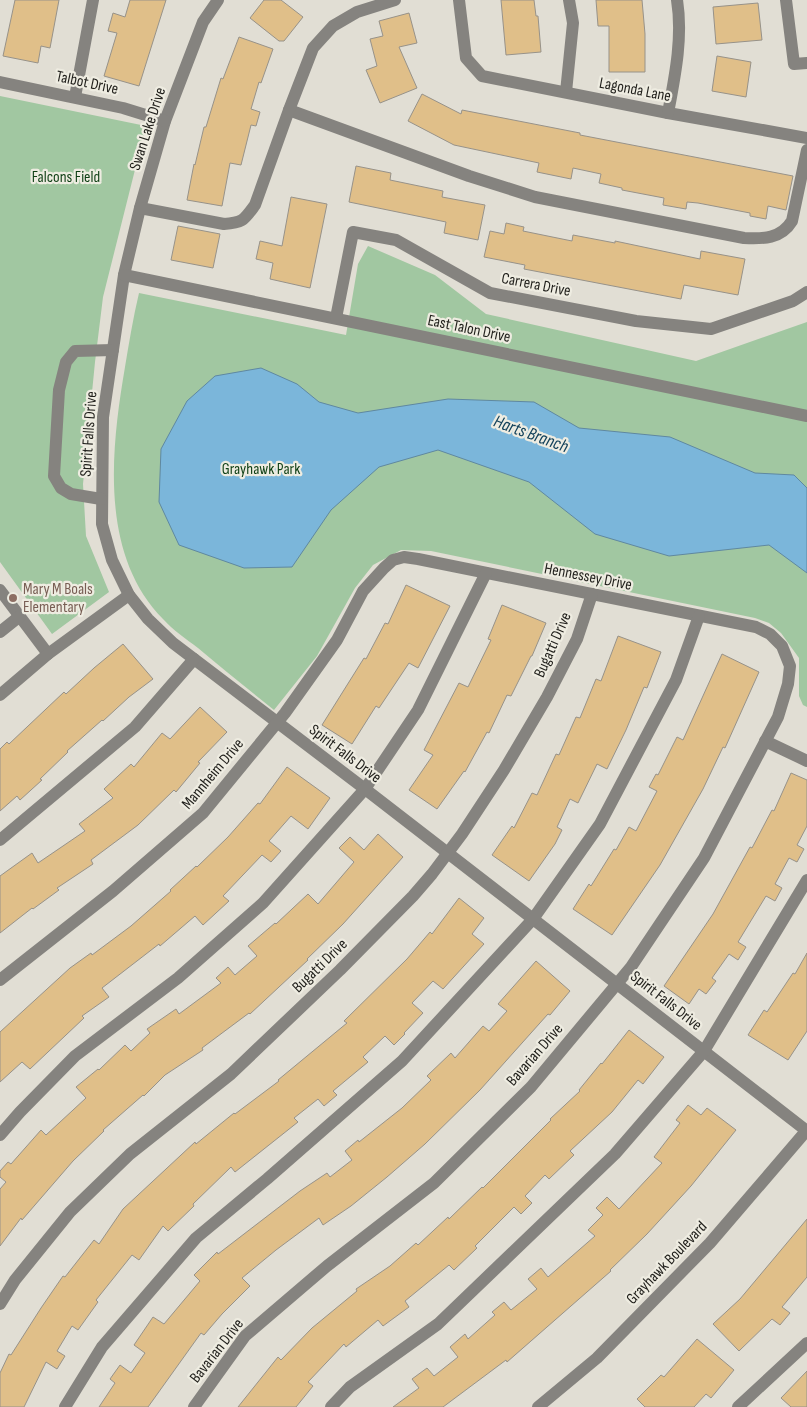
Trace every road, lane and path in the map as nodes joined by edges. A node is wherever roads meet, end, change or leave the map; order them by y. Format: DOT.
graph roads {
  1 [pos="93,0"];
  2 [pos="218,0"];
  3 [pos="395,0"];
  4 [pos="459,0"];
  5 [pos="569,0"];
  6 [pos="677,0"];
  7 [pos="786,0"];
  8 [pos="807,63"];
  9 [pos="0,82"];
  10 [pos="566,92"];
  11 [pos="75,97"];
  12 [pos="289,110"];
  13 [pos="668,113"];
  14 [pos="165,121"];
  15 [pos="807,138"];
  16 [pos="807,150"];
  17 [pos="140,208"];
  18 [pos="124,275"];
  19 [pos="807,292"];
  20 [pos="336,318"];
  21 [pos="113,350"];
  22 [pos="807,416"];
  23 [pos="101,499"];
  24 [pos="384,568"];
  25 [pos="486,573"];
  26 [pos="0,590"];
  27 [pos="592,594"];
  28 [pos="129,595"];
  29 [pos="20,616"];
  30 [pos="699,616"];
  31 [pos="0,632"];
  32 [pos="782,646"];
  33 [pos="48,654"];
  34 [pos="194,659"];
  35 [pos="0,695"];
  36 [pos="277,723"];
  37 [pos="765,741"];
  38 [pos="807,761"];
  39 [pos="365,788"];
  40 [pos="0,840"];
  41 [pos="448,853"];
  42 [pos="807,880"];
  43 [pos="533,919"];
  44 [pos="0,980"];
  45 [pos="618,984"];
  46 [pos="704,1051"];
  47 [pos="807,1131"];
  48 [pos="0,1135"];
  49 [pos="0,1304"];
  50 [pos="807,1343"];
  51 [pos="65,1407"];
  52 [pos="194,1407"];
  53 [pos="331,1407"];
  54 [pos="538,1407"];
  55 [pos="738,1407"];
  1 -- 11 [label="street"];
  2 -- 14 [label="street, Swan Lake Drive"];
  3 -- 12 [label="street"];
  4 -- 10 [label="street, Lagonda Lane"];
  5 -- 10 [label="street"];
  6 -- 13 [label="street"];
  7 -- 8 [label="street"];
  9 -- 11 [label="street, Talbot Drive"];
  10 -- 13 [label="street, Lagonda Lane"];
  11 -- 14 [label="street, Talbot Drive"];
  12 -- 16 [label="street"];
  12 -- 17 [label="street"];
  13 -- 15 [label="street, Lagonda Lane"];
  14 -- 17 [label="street, Swan Lake Drive"];
  17 -- 18 [label="street, Swan Lake Drive"];
  18 -- 20 [label="street, East Talon Drive"];
  18 -- 21 [label="street, Spirit Falls Drive"];
  19 -- 20 [label="street, Carrera Drive"];
  20 -- 22 [label="street, East Talon Drive"];
  21 -- 23 [label="street, Spirit Falls Drive"];
  21 -- 23 [label="street"];
  23 -- 28 [label="street, Spirit Falls Drive"];
  24 -- 25 [label="street, Hennessey Drive"];
  24 -- 36 [label="street, Mannheim Drive"];
  25 -- 27 [label="street, Hennessey Drive"];
  25 -- 39 [label="street"];
  26 -- 29 [label="street"];
  27 -- 30 [label="street, Hennessey Drive"];
  27 -- 41 [label="street, Bugatti Drive"];
  28 -- 33 [label="street"];
  28 -- 34 [label="street, Spirit Falls Drive"];
  29 -- 31 [label="street"];
  29 -- 33 [label="street"];
  30 -- 32 [label="street, Hennessey Drive"];
  30 -- 43 [label="street"];
  32 -- 37 [label="street, Bavarian Drive"];
  33 -- 35 [label="street"];
  34 -- 36 [label="street, Spirit Falls Drive"];
  34 -- 40 [label="street"];
  36 -- 39 [label="street, Spirit Falls Drive"];
  36 -- 44 [label="street, Mannheim Drive"];
  37 -- 38 [label="street"];
  37 -- 45 [label="street, Bavarian Drive"];
  39 -- 41 [label="street, Spirit Falls Drive"];
  39 -- 48 [label="street"];
  41 -- 43 [label="street, Spirit Falls Drive"];
  41 -- 49 [label="street, Bugatti Drive"];
  42 -- 46 [label="street"];
  43 -- 45 [label="street, Spirit Falls Drive"];
  43 -- 51 [label="street"];
  45 -- 46 [label="street, Spirit Falls Drive"];
  45 -- 52 [label="street, Bavarian Drive"];
  46 -- 47 [label="street, Spirit Falls Drive"];
  46 -- 53 [label="street"];
  47 -- 54 [label="street, Grayhawk Boulevard"];
  50 -- 55 [label="street"];
}
